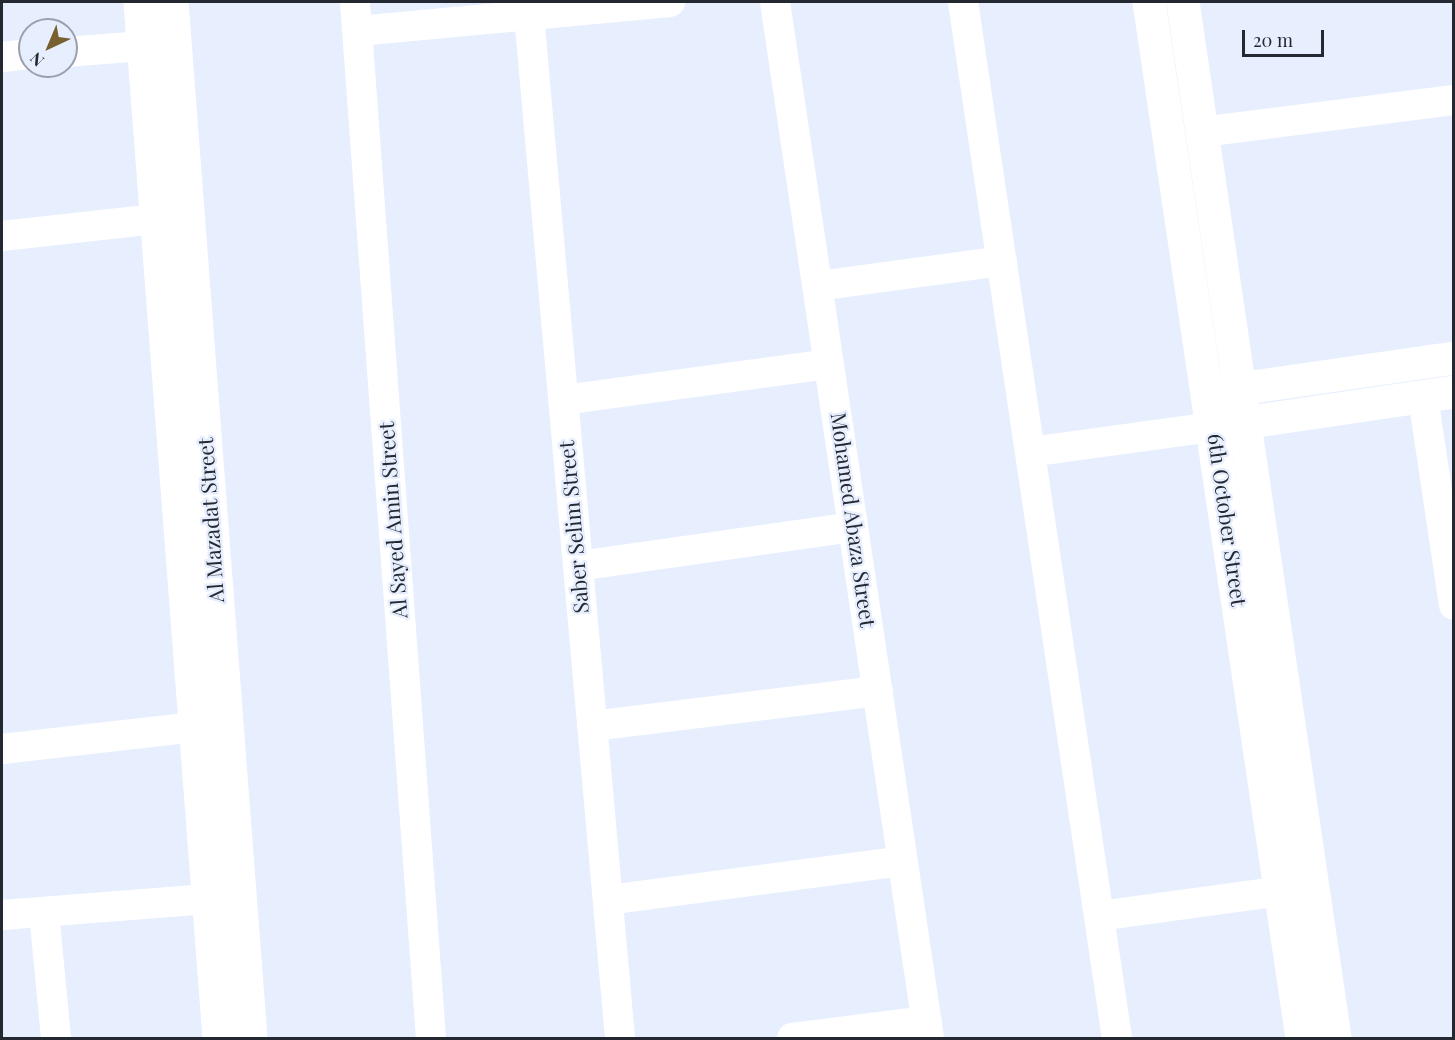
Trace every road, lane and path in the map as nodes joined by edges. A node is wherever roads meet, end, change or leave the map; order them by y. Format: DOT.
graph roads {
  1 [pos="140,2"];
  2 [pos="172,2"];
  3 [pos="356,2"];
  4 [pos="670,2"];
  5 [pos="775,2"];
  6 [pos="963,2"];
  7 [pos="1149,2"];
  8 [pos="1183,2"];
  9 [pos="529,15"];
  10 [pos="358,31"];
  11 [pos="143,46"];
  12 [pos="78,51"];
  13 [pos="18,55"];
  14 [pos="2,57"];
  15 [pos="1454,100"];
  16 [pos="1202,132"];
  17 [pos="156,219"];
  18 [pos="2,236"];
  19 [pos="1002,261"];
  20 [pos="818,286"];
  21 [pos="1454,358"];
  22 [pos="829,364"];
  23 [pos="1240,389"];
  24 [pos="1207,393"];
  25 [pos="1438,394"];
  26 [pos="563,400"];
  27 [pos="1245,423"];
  28 [pos="1212,427"];
  29 [pos="1030,452"];
  30 [pos="853,527"];
  31 [pos="578,566"];
  32 [pos="1454,605"];
  33 [pos="878,691"];
  34 [pos="592,726"];
  35 [pos="195,727"];
  36 [pos="2,749"];
  37 [pos="903,861"];
  38 [pos="1313,887"];
  39 [pos="1281,891"];
  40 [pos="208,899"];
  41 [pos="608,900"];
  42 [pos="44,912"];
  43 [pos="2,915"];
  44 [pos="1099,916"];
  45 [pos="928,1029"];
  46 [pos="56,1038"];
  47 [pos="219,1038"];
  48 [pos="251,1038"];
  49 [pos="432,1038"];
  50 [pos="620,1038"];
  51 [pos="792,1038"];
  52 [pos="1117,1038"];
  53 [pos="1302,1038"];
  54 [pos="1335,1038"];
  1 -- 11 [label="street, Al Mazadat Street"];
  2 -- 48 [label="street, Al Mazadat Street"];
  3 -- 10 [label="street, Al Sayed Amin Street"];
  4 -- 9 [label="street"];
  5 -- 20 [label="street, Mohamed Abaza Street"];
  6 -- 19 [label="street"];
  7 -- 24 [label="street, 6th October Street"];
  8 -- 16 [label="street, 6th October Street"];
  9 -- 10 [label="street"];
  9 -- 26 [label="street, Saber Selim Street"];
  10 -- 49 [label="street, Al Sayed Amin Street"];
  11 -- 12 [label="street"];
  11 -- 17 [label="street, Al Mazadat Street"];
  13 -- 14 [label="street"];
  15 -- 16 [label="street"];
  16 -- 23 [label="street, 6th October Street"];
  17 -- 18 [label="street"];
  17 -- 35 [label="street, Al Mazadat Street"];
  19 -- 20 [label="street"];
  19 -- 29 [label="street"];
  20 -- 22 [label="street, Mohamed Abaza Street"];
  21 -- 23 [label="street"];
  22 -- 26 [label="street"];
  22 -- 30 [label="street, Mohamed Abaza Street"];
  23 -- 24 [label="street"];
  23 -- 27 [label="street, 6th October Street"];
  24 -- 28 [label="street, 6th October Street"];
  25 -- 27 [label="street"];
  25 -- 32 [label="street"];
  26 -- 31 [label="street, Saber Selim Street"];
  27 -- 28 [label="street"];
  27 -- 38 [label="street, 6th October Street"];
  28 -- 29 [label="street"];
  28 -- 39 [label="street, 6th October Street"];
  29 -- 44 [label="street"];
  30 -- 31 [label="street"];
  30 -- 33 [label="street, Mohamed Abaza Street"];
  31 -- 34 [label="street, Saber Selim Street"];
  33 -- 34 [label="street"];
  33 -- 37 [label="street, Mohamed Abaza Street"];
  34 -- 41 [label="street, Saber Selim Street"];
  35 -- 36 [label="street"];
  35 -- 40 [label="street, Al Mazadat Street"];
  37 -- 41 [label="street"];
  37 -- 45 [label="street, Mohamed Abaza Street"];
  38 -- 39 [label="street"];
  38 -- 54 [label="street, 6th October Street"];
  39 -- 44 [label="street"];
  39 -- 53 [label="street, 6th October Street"];
  40 -- 42 [label="street"];
  40 -- 47 [label="street, Al Mazadat Street"];
  41 -- 50 [label="street, Saber Selim Street"];
  42 -- 43 [label="street"];
  42 -- 46 [label="street"];
  44 -- 52 [label="street"];
  45 -- 51 [label="street"];
}
